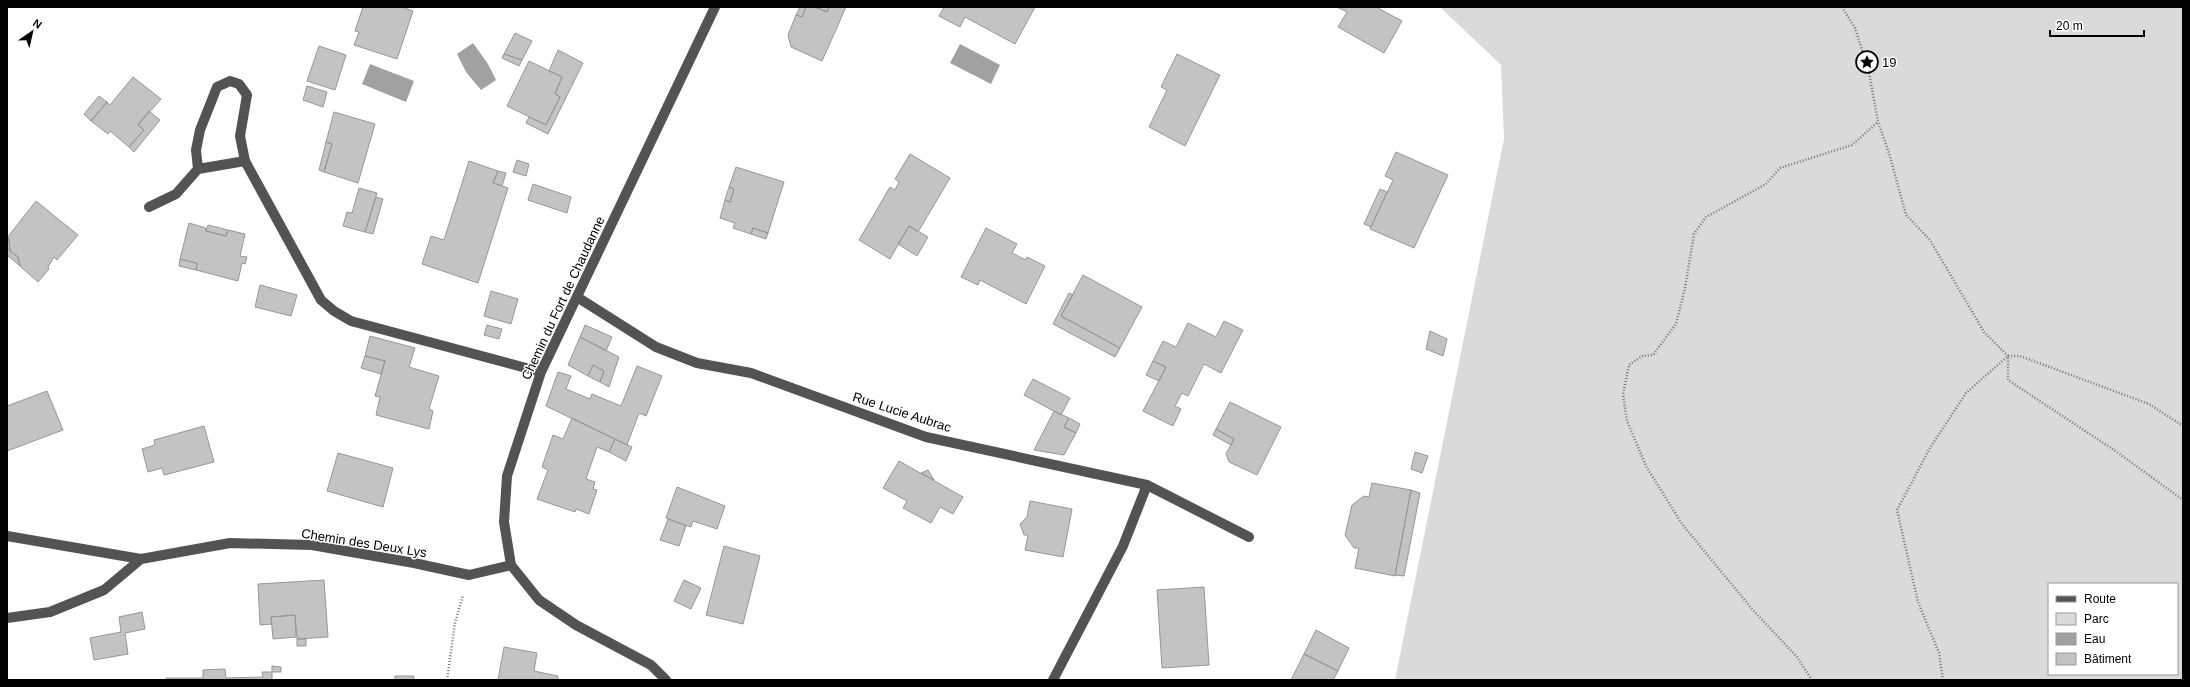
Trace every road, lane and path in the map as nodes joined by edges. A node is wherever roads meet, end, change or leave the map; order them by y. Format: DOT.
graph roads {
  1 [pos="714,7"];
  2 [pos="1842,7"];
  3 [pos="1878,122"];
  4 [pos="245,161"];
  5 [pos="198,169"];
  6 [pos="149,207"];
  7 [pos="577,297"];
  8 [pos="2008,356"];
  9 [pos="541,372"];
  10 [pos="2183,426"];
  11 [pos="1146,485"];
  12 [pos="2183,500"];
  13 [pos="7,536"];
  14 [pos="1249,537"];
  15 [pos="141,559"];
  16 [pos="511,565"];
  17 [pos="469,575"];
  18 [pos="7,618"];
  19 [pos="447,680"];
  20 [pos="666,680"];
  21 [pos="1053,680"];
  22 [pos="1812,680"];
  23 [pos="1943,680"];
  1 -- 7 [label="street, Chemin du Fort de Chaudanne"];
  2 -- 3 [label="path"];
  3 -- 8 [label="path"];
  3 -- 22 [label="path"];
  4 -- 5 [label="street"];
  4 -- 5 [label="street"];
  4 -- 9 [label="street"];
  5 -- 6 [label="street"];
  7 -- 9 [label="street, Chemin du Fort de Chaudanne"];
  7 -- 11 [label="street, Rue Lucie Aubrac"];
  8 -- 10 [label="path"];
  8 -- 12 [label="path"];
  8 -- 23 [label="path"];
  9 -- 16 [label="street, Chemin du Fort de Chaudanne"];
  11 -- 14 [label="street, Rue Lucie Aubrac"];
  11 -- 21 [label="street"];
  13 -- 15 [label="street, Chemin des Deux Lys"];
  15 -- 17 [label="street, Chemin des Deux Lys"];
  15 -- 18 [label="street, Chemin des Deux Lys"];
  16 -- 17 [label="street, Chemin des Deux Lys"];
  16 -- 20 [label="street, Chemin du Fort de Chaudanne"];
  17 -- 19 [label="path"];
}
